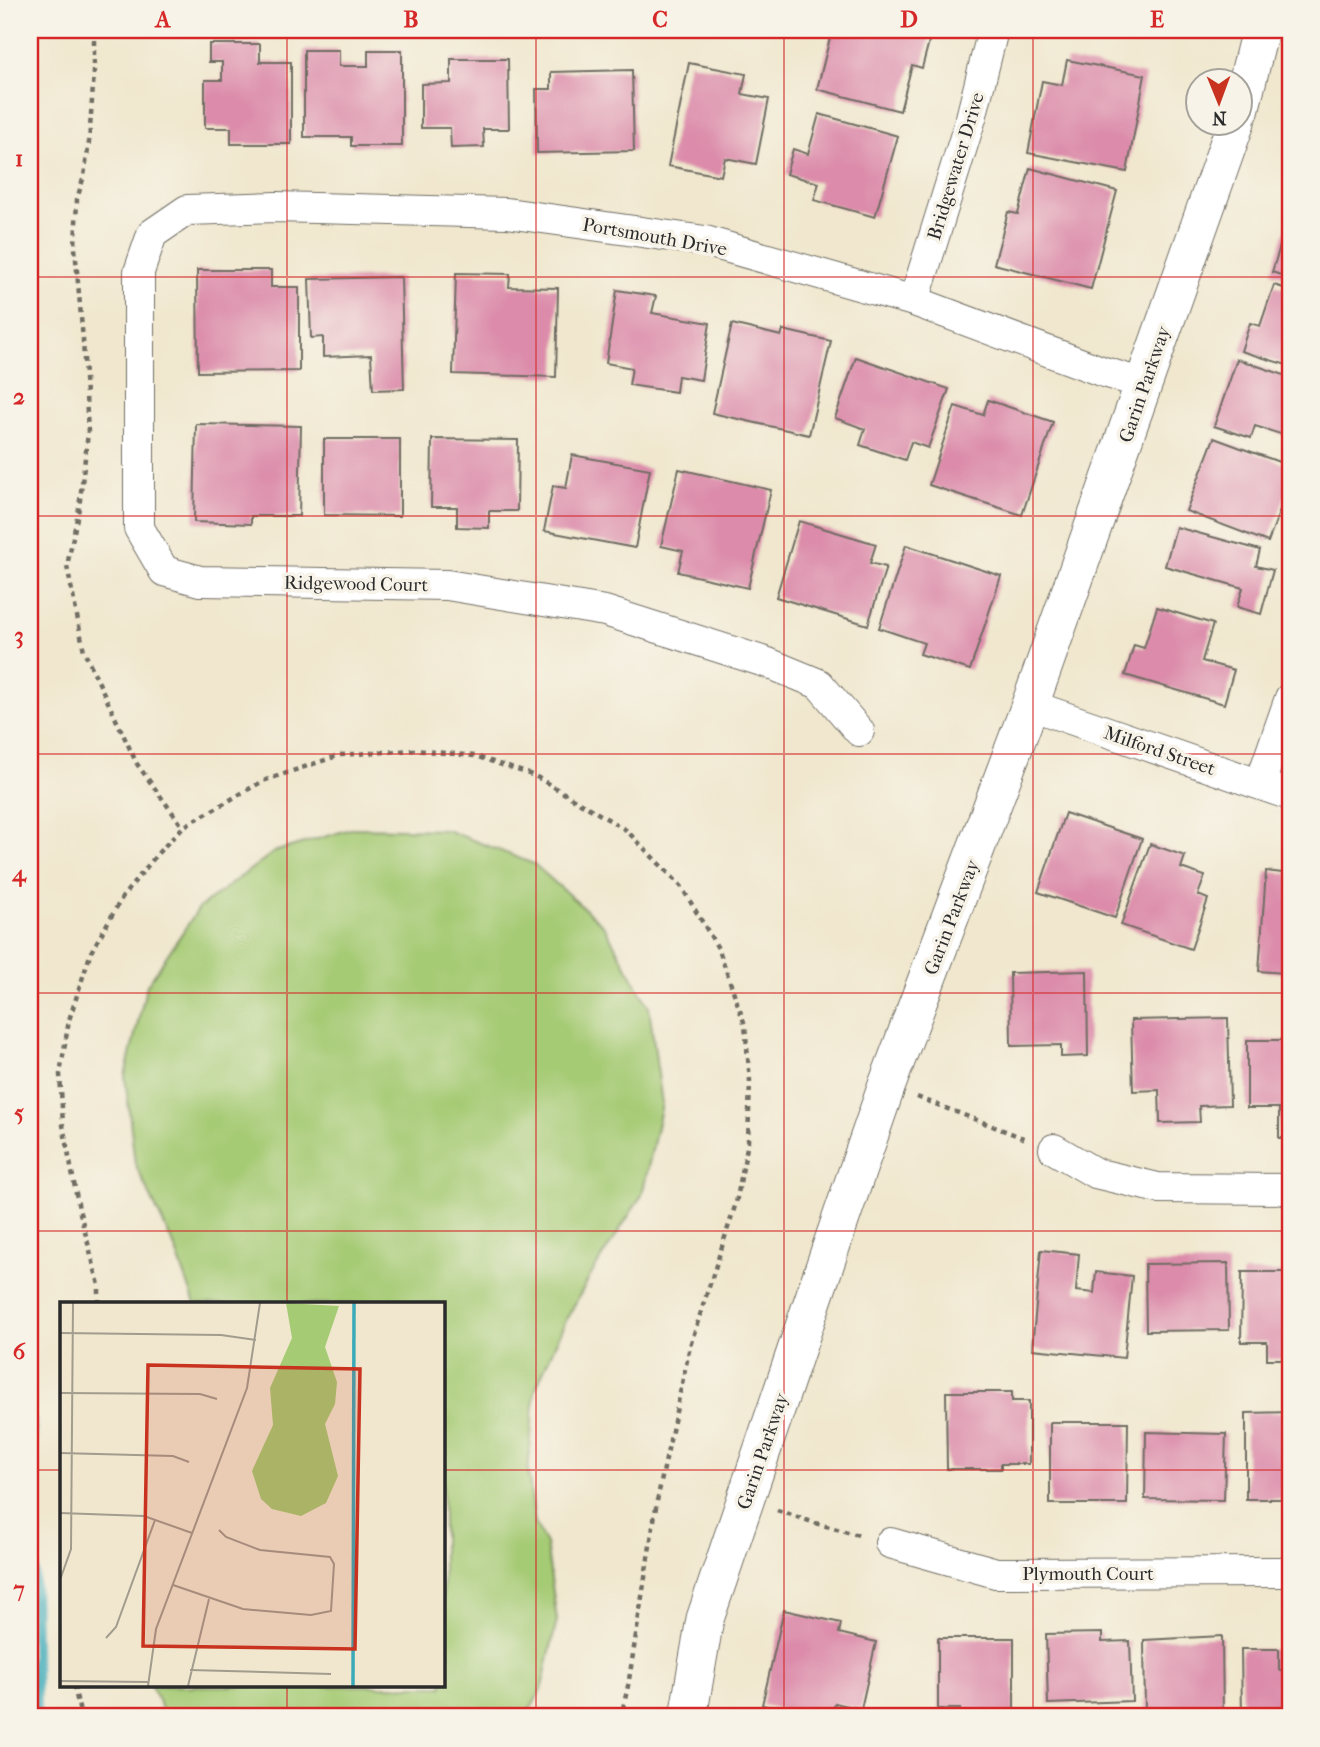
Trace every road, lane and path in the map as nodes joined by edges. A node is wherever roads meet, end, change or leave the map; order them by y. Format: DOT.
graph roads {
  1 [pos="94,30"];
  2 [pos="993,30"];
  3 [pos="1260,30"];
  4 [pos="1251,66"];
  5 [pos="1231,136"];
  6 [pos="152,234"];
  7 [pos="914,301"];
  8 [pos="1144,384"];
  9 [pos="1290,698"];
  10 [pos="1030,705"];
  11 [pos="859,731"];
  12 [pos="1260,784"];
  13 [pos="1290,794"];
  14 [pos="183,827"];
  15 [pos="887,1085"];
  16 [pos="1054,1149"];
  17 [pos="1290,1189"];
  18 [pos="100,1302"];
  19 [pos="746,1500"];
  20 [pos="890,1543"];
  21 [pos="1290,1572"];
  22 [pos="75,1688"];
  23 [pos="82,1717"];
  24 [pos="621,1717"];
  25 [pos="688,1717"];
  1 -- 14 [label="path"];
  2 -- 7 [label="street, Bridgewater Drive"];
  3 -- 4 [label="street"];
  5 -- 8 [label="street, Garin Parkway"];
  6 -- 7 [label="street, Portsmouth Drive"];
  6 -- 11 [label="street, Ridgewood Court"];
  7 -- 8 [label="street, Portsmouth Drive"];
  8 -- 10 [label="street, Garin Parkway"];
  9 -- 12 [label="street"];
  10 -- 12 [label="street, Milford Street"];
  10 -- 15 [label="street, Garin Parkway"];
  12 -- 13 [label="street, Milford Street"];
  14 -- 18 [label="path"];
  14 -- 24 [label="path"];
  15 -- 16 [label="path"];
  15 -- 19 [label="street, Garin Parkway"];
  16 -- 17 [label="street"];
  19 -- 20 [label="path"];
  19 -- 25 [label="street, Garin Parkway"];
  20 -- 21 [label="street, Plymouth Court"];
  22 -- 23 [label="path"];
}
